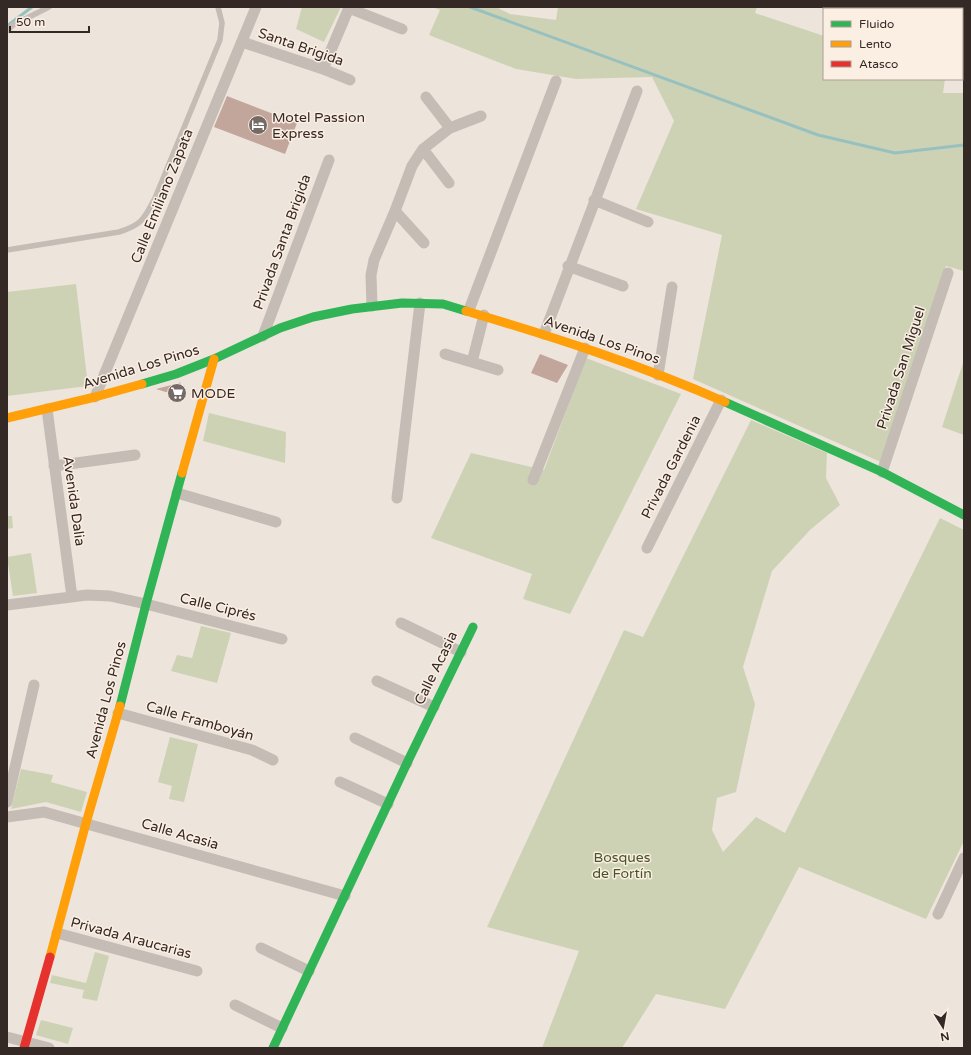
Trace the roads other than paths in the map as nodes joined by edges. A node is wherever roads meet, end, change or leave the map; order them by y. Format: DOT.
graph roads {
  1 [pos="49,7"];
  2 [pos="218,7"];
  3 [pos="256,7"];
  4 [pos="402,29"];
  5 [pos="7,31"];
  6 [pos="242,42"];
  7 [pos="323,69"];
  8 [pos="350,80"];
  9 [pos="556,81"];
  10 [pos="637,91"];
  11 [pos="426,97"];
  12 [pos="481,116"];
  13 [pos="450,128"];
  14 [pos="423,149"];
  15 [pos="329,160"];
  16 [pos="449,183"];
  17 [pos="594,200"];
  18 [pos="395,211"];
  19 [pos="648,222"];
  20 [pos="424,243"];
  21 [pos="7,250"];
  22 [pos="568,266"];
  23 [pos="948,273"];
  24 [pos="623,286"];
  25 [pos="672,287"];
  26 [pos="420,303"];
  27 [pos="372,306"];
  28 [pos="469,310"];
  29 [pos="484,315"];
  30 [pos="544,334"];
  31 [pos="263,336"];
  32 [pos="585,348"];
  33 [pos="445,354"];
  34 [pos="214,359"];
  35 [pos="472,362"];
  36 [pos="498,370"];
  37 [pos="658,374"];
  38 [pos="95,397"];
  39 [pos="722,400"];
  40 [pos="47,409"];
  41 [pos="7,418"];
  42 [pos="135,455"];
  43 [pos="54,466"];
  44 [pos="882,472"];
  45 [pos="533,480"];
  46 [pos="176,493"];
  47 [pos="397,498"];
  48 [pos="964,515"];
  49 [pos="276,522"];
  50 [pos="647,548"];
  51 [pos="72,597"];
  52 [pos="146,604"];
  53 [pos="7,605"];
  54 [pos="401,623"];
  55 [pos="473,627"];
  56 [pos="282,639"];
  57 [pos="461,652"];
  58 [pos="377,681"];
  59 [pos="34,685"];
  60 [pos="434,707"];
  61 [pos="118,713"];
  62 [pos="355,738"];
  63 [pos="273,760"];
  64 [pos="407,763"];
  65 [pos="340,782"];
  66 [pos="7,802"];
  67 [pos="388,804"];
  68 [pos="7,817"];
  69 [pos="86,823"];
  70 [pos="964,858"];
  71 [pos="345,896"];
  72 [pos="938,914"];
  73 [pos="57,933"];
  74 [pos="261,948"];
  75 [pos="310,971"];
  76 [pos="197,972"];
  77 [pos="235,1005"];
  78 [pos="282,1028"];
  79 [pos="7,1037"];
  80 [pos="25,1045"];
  81 [pos="49,1048"];
  82 [pos="273,1048"];
  1 -- 5 [label="lane"];
  2 -- 21 [label="lane"];
  3 -- 6 [label="street, Calle Emiliano Zapata"];
  4 -- 7 [label="street"];
  6 -- 7 [label="street, Santa Brigida"];
  6 -- 38 [label="street, Calle Emiliano Zapata"];
  7 -- 8 [label="street, Santa Brigida"];
  9 -- 28 [label="street"];
  10 -- 17 [label="street"];
  11 -- 13 [label="street"];
  12 -- 13 [label="street"];
  13 -- 14 [label="street"];
  14 -- 16 [label="street"];
  14 -- 18 [label="street"];
  15 -- 31 [label="street, Privada Santa Brigida"];
  17 -- 19 [label="street"];
  17 -- 22 [label="street"];
  18 -- 20 [label="street"];
  18 -- 27 [label="street"];
  22 -- 24 [label="street"];
  22 -- 30 [label="street"];
  23 -- 44 [label="street, Privada San Miguel"];
  25 -- 37 [label="street"];
  26 -- 27 [label="street, Avenida Los Pinos"];
  26 -- 28 [label="street, Avenida Los Pinos"];
  26 -- 47 [label="street"];
  27 -- 31 [label="street, Avenida Los Pinos"];
  28 -- 29 [label="street, Avenida Los Pinos"];
  29 -- 30 [label="street, Avenida Los Pinos"];
  29 -- 35 [label="street"];
  30 -- 32 [label="street, Avenida Los Pinos"];
  31 -- 34 [label="street, Avenida Los Pinos"];
  32 -- 37 [label="street, Avenida Los Pinos"];
  32 -- 45 [label="street"];
  33 -- 35 [label="street"];
  34 -- 38 [label="street, Avenida Los Pinos"];
  34 -- 46 [label="street, Avenida Los Pinos"];
  35 -- 36 [label="street"];
  37 -- 39 [label="street, Avenida Los Pinos"];
  38 -- 40 [label="street, Avenida Los Pinos"];
  39 -- 44 [label="street, Avenida Los Pinos"];
  39 -- 50 [label="street, Privada Gardenia"];
  40 -- 41 [label="street, Avenida Los Pinos"];
  40 -- 43 [label="street, Avenida Dalia"];
  42 -- 43 [label="street"];
  43 -- 51 [label="street, Avenida Dalia"];
  44 -- 48 [label="street, Avenida Los Pinos"];
  46 -- 49 [label="street"];
  46 -- 52 [label="street, Avenida Los Pinos"];
  51 -- 52 [label="street, Calle Ciprés"];
  51 -- 53 [label="street, Calle Ciprés"];
  52 -- 56 [label="street, Calle Ciprés"];
  52 -- 61 [label="street, Avenida Los Pinos"];
  54 -- 57 [label="street"];
  55 -- 57 [label="street, Calle Acasia"];
  57 -- 60 [label="street, Calle Acasia"];
  58 -- 60 [label="street"];
  59 -- 66 [label="street"];
  60 -- 64 [label="street, Calle Acasia"];
  61 -- 63 [label="street, Calle Framboyán"];
  61 -- 69 [label="street, Avenida Los Pinos"];
  62 -- 64 [label="street"];
  64 -- 67 [label="street, Calle Acasia"];
  65 -- 67 [label="street"];
  67 -- 71 [label="street, Calle Acasia"];
  68 -- 69 [label="street, Calle Acasia"];
  69 -- 71 [label="street, Calle Acasia"];
  69 -- 73 [label="street, Avenida Los Pinos"];
  70 -- 72 [label="street"];
  71 -- 75 [label="street, Calle Acasia"];
  73 -- 76 [label="street, Privada Araucarias"];
  73 -- 80 [label="street, Avenida Los Pinos"];
  74 -- 75 [label="street"];
  75 -- 78 [label="street, Calle Acasia"];
  77 -- 78 [label="street"];
  78 -- 82 [label="street, Calle Acasia"];
  79 -- 80 [label="street"];
  80 -- 81 [label="street"];
}
